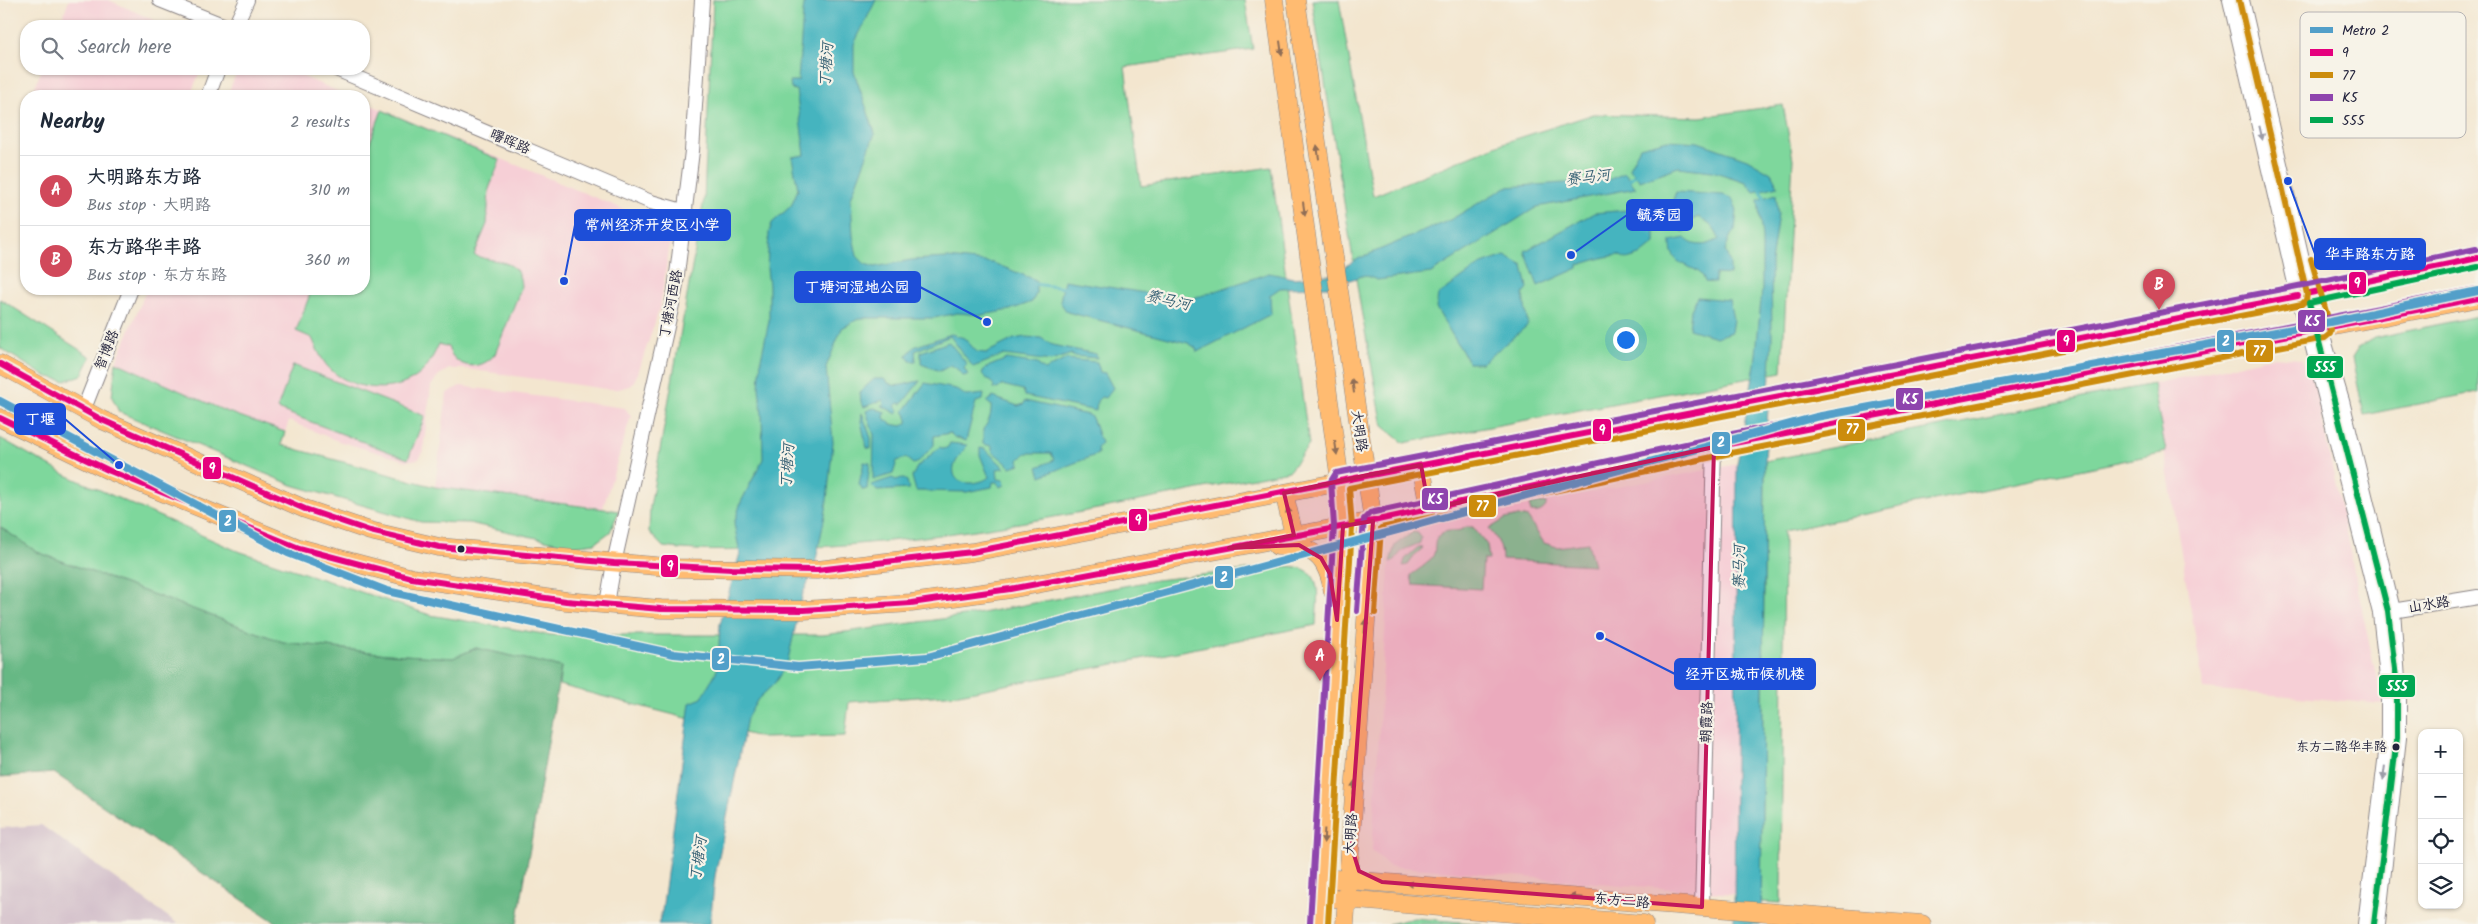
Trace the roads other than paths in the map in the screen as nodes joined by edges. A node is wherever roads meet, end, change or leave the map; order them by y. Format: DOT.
graph roads {
  1 [pos="160,0"];
  2 [pos="247,0"];
  3 [pos="702,0"];
  4 [pos="1274,0"];
  5 [pos="1296,0"];
  6 [pos="2230,0"];
  7 [pos="2242,0"];
  8 [pos="210,20"];
  9 [pos="239,20"];
  10 [pos="216,75"];
  11 [pos="350,75"];
  12 [pos="210,90"];
  13 [pos="686,212"];
  14 [pos="2478,258"];
  15 [pos="2304,294"];
  16 [pos="129,295"];
  17 [pos="2478,298"];
  18 [pos="2316,330"];
  19 [pos="0,364"];
  20 [pos="83,411"];
  21 [pos="0,418"];
  22 [pos="1722,446"];
  23 [pos="1421,465"];
  24 [pos="1366,476"];
  25 [pos="1340,481"];
  26 [pos="1284,493"];
  27 [pos="1429,509"];
  28 [pos="1373,521"];
  29 [pos="1343,526"];
  30 [pos="1294,535"];
  31 [pos="1229,548"];
  32 [pos="614,563"];
  33 [pos="2478,597"];
  34 [pos="607,604"];
  35 [pos="2387,612"];
  36 [pos="1337,620"];
  37 [pos="1350,842"];
  38 [pos="1322,878"];
  39 [pos="1348,879"];
  40 [pos="1382,882"];
  41 [pos="1321,897"];
  42 [pos="1346,900"];
  43 [pos="1390,903"];
  44 [pos="1702,908"];
  45 [pos="1319,924"];
  46 [pos="1344,924"];
  47 [pos="1348,924"];
  48 [pos="1644,924"];
  49 [pos="1922,924"];
  50 [pos="2365,924"];
  51 [pos="2378,924"];
  1 -- 8 [label="street"];
  2 -- 9 [label="street"];
  3 -- 13 [label="street, 丁塘河西路"];
  4 -- 25 [label="main road, 大明路, one-way"];
  24 -- 5 [label="main road, 大明路, one-way"];
  6 -- 15 [label="street, one-way"];
  7 -- 15 [label="street"];
  10 -- 12 [label="street"];
  11 -- 13 [label="street, 曙晖路"];
  13 -- 32 [label="street, 丁塘河西路"];
  14 -- 15 [label="main road"];
  15 -- 18 [label="street"];
  15 -- 23 [label="main road"];
  16 -- 20 [label="street, 智博路"];
  17 -- 18 [label="main road"];
  18 -- 22 [label="main road"];
  18 -- 35 [label="street"];
  19 -- 20 [label="main road"];
  20 -- 32 [label="main road"];
  21 -- 34 [label="main road"];
  22 -- 27 [label="main road"];
  22 -- 44 [label="street, 朝霞路"];
  23 -- 24 [label="main road"];
  23 -- 27 [label="main road"];
  24 -- 25 [label="main road"];
  24 -- 28 [label="main road, 大明路"];
  25 -- 26 [label="main road"];
  25 -- 29 [label="main road, 大明路"];
  30 -- 26 [label="main road, one-way"];
  26 -- 32 [label="main road"];
  27 -- 28 [label="main road"];
  28 -- 29 [label="main road"];
  37 -- 28 [label="main road, 大明路, one-way"];
  29 -- 30 [label="main road"];
  29 -- 36 [label="main road, 大明路"];
  30 -- 31 [label="main road"];
  31 -- 34 [label="main road"];
  31 -- 36 [label="main road"];
  32 -- 34 [label="street, 丁塘河西路"];
  33 -- 35 [label="street, 山水路"];
  35 -- 50 [label="street, one-way"];
  35 -- 51 [label="street"];
  36 -- 38 [label="main road, 大明路, one-way"];
  37 -- 39 [label="main road, 大明路"];
  37 -- 40 [label="main road"];
  38 -- 39 [label="main road, 东方二路"];
  38 -- 41 [label="main road, 大明路"];
  39 -- 40 [label="main road, 东方二路"];
  39 -- 42 [label="main road, 大明路"];
  44 -- 40 [label="main road, 东方二路, one-way"];
  41 -- 42 [label="main road, 东方二路"];
  41 -- 45 [label="main road, 大明路"];
  42 -- 43 [label="main road, 东方二路"];
  42 -- 46 [label="main road, 大明路"];
  43 -- 47 [label="main road"];
  43 -- 48 [label="main road, 东方二路"];
  44 -- 49 [label="main road, 东方二路"];
}
